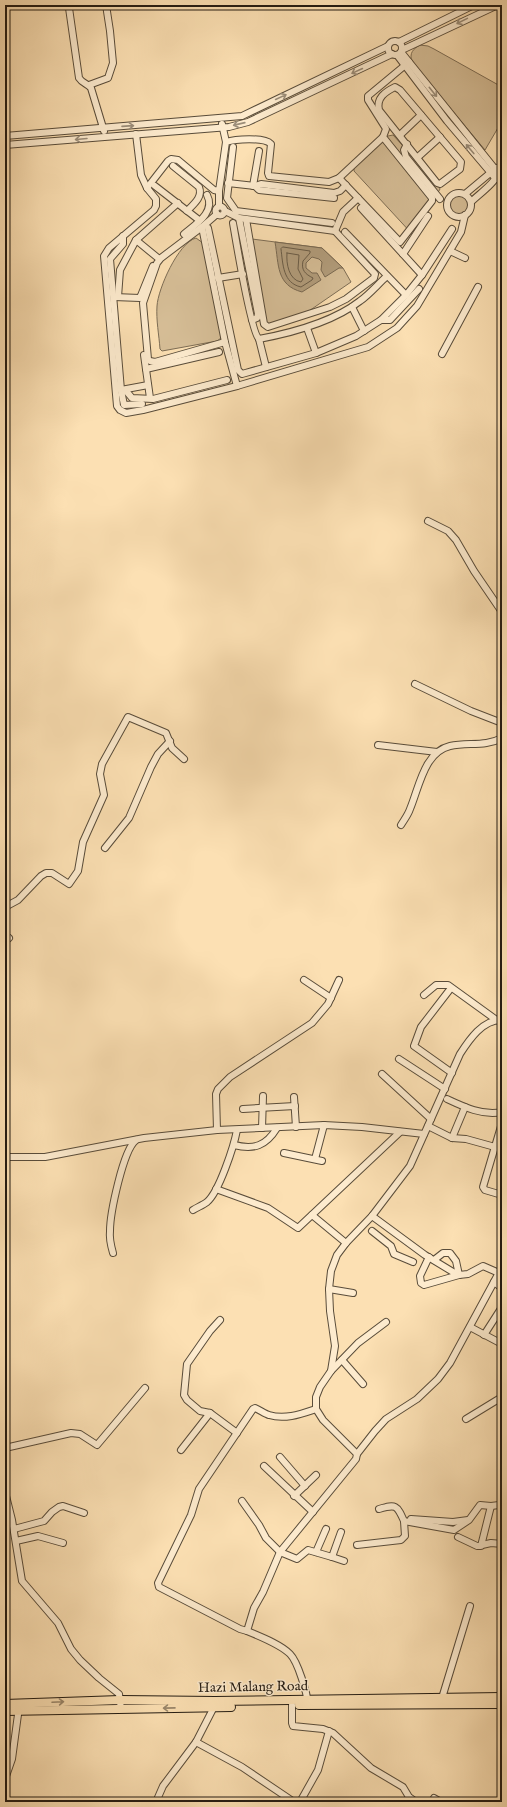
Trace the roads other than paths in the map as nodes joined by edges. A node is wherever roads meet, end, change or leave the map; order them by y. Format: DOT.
graph roads {
  1 [pos="71,5"];
  2 [pos="106,5"];
  3 [pos="474,5"];
  4 [pos="498,5"];
  5 [pos="399,42"];
  6 [pos="388,46"];
  7 [pos="398,53"];
  8 [pos="407,64"];
  9 [pos="89,85"];
  10 [pos="421,115"];
  11 [pos="452,116"];
  12 [pos="221,118"];
  13 [pos="447,120"];
  14 [pos="223,127"];
  15 [pos="103,128"];
  16 [pos="136,134"];
  17 [pos="5,136"];
  18 [pos="400,136"];
  19 [pos="106,137"];
  20 [pos="383,137"];
  21 [pos="440,137"];
  22 [pos="226,142"];
  23 [pos="407,144"];
  24 [pos="5,145"];
  25 [pos="233,147"];
  26 [pos="259,151"];
  27 [pos="418,157"];
  28 [pos="172,166"];
  29 [pos="497,168"];
  30 [pos="497,176"];
  31 [pos="339,178"];
  32 [pos="228,183"];
  33 [pos="346,185"];
  34 [pos="156,186"];
  35 [pos="254,186"];
  36 [pos="147,188"];
  37 [pos="219,191"];
  38 [pos="465,194"];
  39 [pos="206,195"];
  40 [pos="334,198"];
  41 [pos="358,198"];
  42 [pos="440,199"];
  43 [pos="433,200"];
  44 [pos="447,200"];
  45 [pos="471,202"];
  46 [pos="178,203"];
  47 [pos="219,206"];
  48 [pos="361,208"];
  49 [pos="187,211"];
  50 [pos="225,212"];
  51 [pos="217,214"];
  52 [pos="465,215"];
  53 [pos="428,216"];
  54 [pos="239,218"];
  55 [pos="246,219"];
  56 [pos="233,223"];
  57 [pos="332,223"];
  58 [pos="203,225"];
  59 [pos="452,229"];
  60 [pos="335,231"];
  61 [pos="345,232"];
  62 [pos="123,236"];
  63 [pos="136,240"];
  64 [pos="450,251"];
  65 [pos="403,254"];
  66 [pos="158,258"];
  67 [pos="465,258"];
  68 [pos="243,274"];
  69 [pos="422,275"];
  70 [pos="387,276"];
  71 [pos="218,278"];
  72 [pos="478,287"];
  73 [pos="425,294"];
  74 [pos="406,295"];
  75 [pos="116,297"];
  76 [pos="140,298"];
  77 [pos="352,307"];
  78 [pos="252,320"];
  79 [pos="381,320"];
  80 [pos="307,328"];
  81 [pos="364,331"];
  82 [pos="259,339"];
  83 [pos="225,342"];
  84 [pos="220,352"];
  85 [pos="316,353"];
  86 [pos="442,354"];
  87 [pos="266,367"];
  88 [pos="146,369"];
  89 [pos="227,380"];
  90 [pos="148,385"];
  91 [pos="237,386"];
  92 [pos="121,390"];
  93 [pos="150,398"];
  94 [pos="142,406"];
  95 [pos="428,521"];
  96 [pos="502,612"];
  97 [pos="415,684"];
  98 [pos="502,723"];
  99 [pos="502,738"];
  100 [pos="170,741"];
  101 [pos="378,745"];
  102 [pos="437,752"];
  103 [pos="184,759"];
  104 [pos="401,825"];
  105 [pos="105,848"];
  106 [pos="5,907"];
  107 [pos="304,980"];
  108 [pos="339,980"];
  109 [pos="451,988"];
  110 [pos="424,995"];
  111 [pos="331,998"];
  112 [pos="495,1019"];
  113 [pos="502,1020"];
  114 [pos="399,1059"];
  115 [pos="452,1073"];
  116 [pos="382,1074"];
  117 [pos="445,1089"];
  118 [pos="263,1096"];
  119 [pos="294,1097"];
  120 [pos="447,1099"];
  121 [pos="295,1106"];
  122 [pos="465,1107"];
  123 [pos="263,1108"];
  124 [pos="243,1109"];
  125 [pos="502,1112"];
  126 [pos="431,1119"];
  127 [pos="502,1123"];
  128 [pos="324,1125"];
  129 [pos="428,1126"];
  130 [pos="296,1127"];
  131 [pos="262,1128"];
  132 [pos="277,1128"];
  133 [pos="217,1130"];
  134 [pos="237,1130"];
  135 [pos="400,1132"];
  136 [pos="424,1134"];
  137 [pos="452,1138"];
  138 [pos="136,1140"];
  139 [pos="234,1145"];
  140 [pos="495,1147"];
  141 [pos="284,1153"];
  142 [pos="5,1157"];
  143 [pos="315,1160"];
  144 [pos="322,1161"];
  145 [pos="216,1189"];
  146 [pos="502,1195"];
  147 [pos="193,1210"];
  148 [pos="312,1215"];
  149 [pos="372,1216"];
  150 [pos="372,1231"];
  151 [pos="397,1235"];
  152 [pos="346,1243"];
  153 [pos="389,1244"];
  154 [pos="113,1253"];
  155 [pos="431,1259"];
  156 [pos="413,1262"];
  157 [pos="502,1267"];
  158 [pos="499,1273"];
  159 [pos="459,1274"];
  160 [pos="494,1282"];
  161 [pos="502,1288"];
  162 [pos="329,1289"];
  163 [pos="353,1293"];
  164 [pos="502,1307"];
  165 [pos="220,1320"];
  166 [pos="386,1322"];
  167 [pos="470,1327"];
  168 [pos="486,1335"];
  169 [pos="502,1344"];
  170 [pos="342,1360"];
  171 [pos="331,1371"];
  172 [pos="363,1384"];
  173 [pos="146,1388"];
  174 [pos="502,1397"];
  175 [pos="316,1409"];
  176 [pos="210,1413"];
  177 [pos="466,1419"];
  178 [pos="237,1432"];
  179 [pos="5,1448"];
  180 [pos="181,1450"];
  181 [pos="357,1454"];
  182 [pos="280,1457"];
  183 [pos="264,1466"];
  184 [pos="316,1475"];
  185 [pos="304,1486"];
  186 [pos="5,1492"];
  187 [pos="294,1496"];
  188 [pos="502,1497"];
  189 [pos="242,1501"];
  190 [pos="500,1505"];
  191 [pos="491,1506"];
  192 [pos="379,1509"];
  193 [pos="313,1512"];
  194 [pos="84,1513"];
  195 [pos="407,1520"];
  196 [pos="14,1529"];
  197 [pos="326,1529"];
  198 [pos="341,1532"];
  199 [pos="458,1537"];
  200 [pos="16,1542"];
  201 [pos="63,1543"];
  202 [pos="502,1544"];
  203 [pos="357,1545"];
  204 [pos="482,1545"];
  205 [pos="280,1552"];
  206 [pos="316,1552"];
  207 [pos="332,1557"];
  208 [pos="344,1561"];
  209 [pos="470,1606"];
  210 [pos="247,1631"];
  211 [pos="502,1697"];
  212 [pos="442,1698"];
  213 [pos="308,1702"];
  214 [pos="5,1704"];
  215 [pos="120,1704"];
  216 [pos="215,1704"];
  217 [pos="502,1704"];
  218 [pos="292,1705"];
  219 [pos="19,1707"];
  220 [pos="5,1711"];
  221 [pos="329,1731"];
  222 [pos="196,1742"];
  223 [pos="5,1779"];
  224 [pos="434,1798"];
  225 [pos="156,1802"];
  226 [pos="294,1802"];
  227 [pos="300,1802"];
  228 [pos="416,1802"];
  229 [pos="441,1802"];
  1 -- 9 [label="street"];
  2 -- 9 [label="street"];
  3 -- 5 [label="street"];
  4 -- 7 [label="street, one-way"];
  5 -- 6 [label="street"];
  5 -- 7 [label="street"];
  6 -- 7 [label="street"];
  12 -- 6 [label="street, one-way"];
  7 -- 8 [label="street"];
  7 -- 14 [label="street, one-way"];
  8 -- 11 [label="street, one-way"];
  8 -- 13 [label="street"];
  8 -- 20 [label="street"];
  9 -- 15 [label="street"];
  10 -- 18 [label="street"];
  10 -- 18 [label="street"];
  10 -- 21 [label="street"];
  11 -- 13 [label="street"];
  11 -- 29 [label="street"];
  12 -- 14 [label="street"];
  15 -- 12 [label="street, one-way"];
  29 -- 13 [label="street, one-way"];
  14 -- 16 [label="street"];
  14 -- 22 [label="street"];
  15 -- 17 [label="street"];
  15 -- 19 [label="street"];
  16 -- 19 [label="street"];
  16 -- 36 [label="street"];
  18 -- 23 [label="street"];
  19 -- 24 [label="street, one-way"];
  20 -- 31 [label="street"];
  20 -- 43 [label="street"];
  21 -- 27 [label="street"];
  21 -- 27 [label="street"];
  22 -- 31 [label="street"];
  22 -- 37 [label="street"];
  23 -- 27 [label="street"];
  23 -- 42 [label="street"];
  25 -- 32 [label="street"];
  26 -- 35 [label="street"];
  28 -- 49 [label="street"];
  29 -- 30 [label="street"];
  29 -- 30 [label="street"];
  29 -- 38 [label="street"];
  30 -- 45 [label="street"];
  31 -- 33 [label="street"];
  32 -- 35 [label="street"];
  32 -- 57 [label="street"];
  33 -- 35 [label="street"];
  33 -- 41 [label="street"];
  34 -- 46 [label="street"];
  35 -- 40 [label="street"];
  36 -- 37 [label="street"];
  36 -- 62 [label="street"];
  37 -- 47 [label="street"];
  38 -- 44 [label="street"];
  38 -- 45 [label="street"];
  39 -- 58 [label="street"];
  41 -- 43 [label="street"];
  41 -- 60 [label="street"];
  42 -- 43 [label="street"];
  42 -- 44 [label="street"];
  44 -- 52 [label="street"];
  45 -- 52 [label="street"];
  46 -- 49 [label="street"];
  46 -- 63 [label="street"];
  47 -- 50 [label="street"];
  47 -- 51 [label="street"];
  48 -- 65 [label="street"];
  49 -- 58 [label="street"];
  50 -- 51 [label="street"];
  50 -- 54 [label="street"];
  51 -- 58 [label="street"];
  52 -- 64 [label="street"];
  53 -- 65 [label="street"];
  54 -- 55 [label="street"];
  54 -- 78 [label="street"];
  55 -- 60 [label="street"];
  55 -- 60 [label="street"];
  56 -- 68 [label="street"];
  58 -- 66 [label="street"];
  58 -- 71 [label="street"];
  58 -- 83 [label="street"];
  58 -- 83 [label="street"];
  59 -- 69 [label="street"];
  61 -- 70 [label="street"];
  62 -- 75 [label="street"];
  62 -- 94 [label="street"];
  63 -- 66 [label="street"];
  63 -- 75 [label="street"];
  64 -- 67 [label="street"];
  64 -- 73 [label="street"];
  65 -- 69 [label="street"];
  66 -- 76 [label="street"];
  68 -- 71 [label="street"];
  68 -- 78 [label="street"];
  69 -- 74 [label="street"];
  70 -- 74 [label="street"];
  70 -- 77 [label="street"];
  71 -- 87 [label="street"];
  72 -- 86 [label="street"];
  73 -- 79 [label="street"];
  73 -- 91 [label="street"];
  74 -- 79 [label="street"];
  75 -- 76 [label="street"];
  75 -- 92 [label="street"];
  76 -- 88 [label="street"];
  77 -- 80 [label="street"];
  77 -- 81 [label="street"];
  78 -- 82 [label="street"];
  79 -- 81 [label="street"];
  80 -- 82 [label="street"];
  80 -- 85 [label="street"];
  81 -- 85 [label="street"];
  82 -- 87 [label="street"];
  83 -- 91 [label="street"];
  84 -- 88 [label="street"];
  85 -- 87 [label="street"];
  88 -- 90 [label="street"];
  89 -- 93 [label="street"];
  90 -- 92 [label="street"];
  90 -- 93 [label="street"];
  91 -- 94 [label="street"];
  92 -- 93 [label="street"];
  92 -- 94 [label="street"];
  95 -- 96 [label="street"];
  97 -- 98 [label="street"];
  99 -- 102 [label="street"];
  100 -- 103 [label="street"];
  100 -- 105 [label="street"];
  100 -- 106 [label="street"];
  101 -- 102 [label="street"];
  102 -- 104 [label="street"];
  107 -- 111 [label="street"];
  108 -- 111 [label="street"];
  109 -- 110 [label="street"];
  109 -- 112 [label="street"];
  109 -- 115 [label="street"];
  111 -- 133 [label="street"];
  112 -- 113 [label="street"];
  112 -- 115 [label="street"];
  114 -- 117 [label="street"];
  115 -- 117 [label="street"];
  116 -- 126 [label="street"];
  117 -- 126 [label="street"];
  118 -- 123 [label="street"];
  119 -- 121 [label="street"];
  120 -- 122 [label="street"];
  121 -- 123 [label="street"];
  121 -- 130 [label="street"];
  122 -- 125 [label="street"];
  122 -- 137 [label="street"];
  123 -- 124 [label="street"];
  123 -- 131 [label="street"];
  126 -- 129 [label="street"];
  127 -- 140 [label="street"];
  128 -- 130 [label="street"];
  128 -- 135 [label="street"];
  128 -- 143 [label="street"];
  129 -- 136 [label="street"];
  129 -- 137 [label="street"];
  130 -- 132 [label="street"];
  131 -- 132 [label="street"];
  131 -- 134 [label="street"];
  132 -- 139 [label="street"];
  133 -- 134 [label="street"];
  133 -- 138 [label="street"];
  134 -- 139 [label="street"];
  135 -- 136 [label="street"];
  135 -- 148 [label="street"];
  136 -- 149 [label="street"];
  137 -- 140 [label="street"];
  138 -- 142 [label="street"];
  138 -- 154 [label="street"];
  139 -- 145 [label="street"];
  140 -- 146 [label="street"];
  141 -- 143 [label="street"];
  143 -- 144 [label="street"];
  145 -- 147 [label="street"];
  145 -- 148 [label="street"];
  148 -- 152 [label="street"];
  149 -- 151 [label="street"];
  149 -- 152 [label="street"];
  150 -- 153 [label="street"];
  151 -- 153 [label="street"];
  151 -- 155 [label="street"];
  152 -- 162 [label="street"];
  153 -- 156 [label="street"];
  155 -- 159 [label="street"];
  155 -- 159 [label="street"];
  155 -- 159 [label="street"];
  157 -- 158 [label="street"];
  158 -- 159 [label="street"];
  158 -- 160 [label="street"];
  160 -- 161 [label="street"];
  160 -- 167 [label="street"];
  162 -- 163 [label="street"];
  162 -- 171 [label="street"];
  164 -- 168 [label="street"];
  165 -- 176 [label="street"];
  166 -- 170 [label="street"];
  167 -- 168 [label="street"];
  167 -- 181 [label="street"];
  168 -- 169 [label="street"];
  170 -- 171 [label="street"];
  170 -- 172 [label="street"];
  171 -- 175 [label="street"];
  173 -- 179 [label="street"];
  174 -- 177 [label="street"];
  175 -- 178 [label="street"];
  175 -- 181 [label="street"];
  176 -- 178 [label="street"];
  176 -- 180 [label="street"];
  178 -- 210 [label="street"];
  181 -- 193 [label="street"];
  182 -- 185 [label="street"];
  183 -- 187 [label="street"];
  184 -- 185 [label="street"];
  185 -- 187 [label="street"];
  186 -- 196 [label="street"];
  187 -- 193 [label="street"];
  188 -- 190 [label="street"];
  189 -- 205 [label="street"];
  190 -- 191 [label="street"];
  191 -- 195 [label="street"];
  191 -- 204 [label="street"];
  192 -- 195 [label="street"];
  193 -- 205 [label="street"];
  194 -- 196 [label="street"];
  195 -- 203 [label="street"];
  196 -- 200 [label="street"];
  197 -- 206 [label="street"];
  198 -- 207 [label="street"];
  199 -- 204 [label="street"];
  200 -- 201 [label="street"];
  200 -- 215 [label="street"];
  202 -- 204 [label="street"];
  205 -- 206 [label="street"];
  205 -- 210 [label="street"];
  206 -- 207 [label="street"];
  207 -- 208 [label="street"];
  209 -- 212 [label="street"];
  210 -- 213 [label="street"];
  211 -- 212 [label="main road, Hazi Malang Road"];
  212 -- 213 [label="main road, Hazi Malang Road"];
  213 -- 216 [label="main road, Hazi Malang Road"];
  213 -- 217 [label="main road, Hazi Malang Road"];
  213 -- 218 [label="main road, Hazi Malang Road"];
  214 -- 219 [label="main road, Hazi Malang Road"];
  215 -- 216 [label="main road, Hazi Malang Road"];
  215 -- 219 [label="main road, Hazi Malang Road"];
  216 -- 218 [label="main road, Hazi Malang Road"];
  216 -- 222 [label="street"];
  218 -- 221 [label="street"];
  219 -- 220 [label="main road, Hazi Malang Road"];
  219 -- 223 [label="street"];
  221 -- 227 [label="street"];
  221 -- 228 [label="street"];
  222 -- 225 [label="street"];
  222 -- 226 [label="street"];
  224 -- 229 [label="street"];
}
